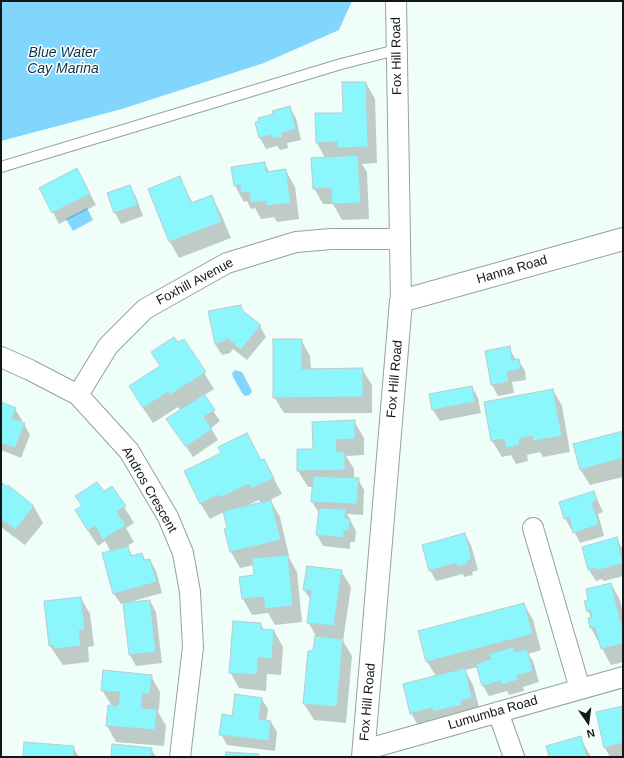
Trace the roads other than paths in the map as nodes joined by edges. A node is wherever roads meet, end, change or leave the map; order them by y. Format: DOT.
graph roads {
  1 [pos="396,1"];
  2 [pos="396,50"];
  3 [pos="1,168"];
  4 [pos="400,239"];
  5 [pos="623,239"];
  6 [pos="401,300"];
  7 [pos="1,357"];
  8 [pos="78,395"];
  9 [pos="533,528"];
  10 [pos="623,677"];
  11 [pos="580,689"];
  12 [pos="498,712"];
  13 [pos="364,754"];
  14 [pos="180,757"];
  15 [pos="514,757"];
  1 -- 2 [label="street, Fox Hill Road"];
  2 -- 3 [label="lane"];
  2 -- 4 [label="street, Fox Hill Road"];
  4 -- 6 [label="street, Fox Hill Road"];
  4 -- 8 [label="street, Foxhill Avenue"];
  5 -- 6 [label="main road, Hanna Road"];
  6 -- 13 [label="main road, Fox Hill Road"];
  7 -- 8 [label="street, Andros Crescent"];
  8 -- 14 [label="street, Andros Crescent"];
  9 -- 11 [label="street"];
  10 -- 11 [label="street, Lumumba Road"];
  11 -- 12 [label="street, Lumumba Road"];
  12 -- 13 [label="street, Lumumba Road"];
  12 -- 15 [label="street"];
}
